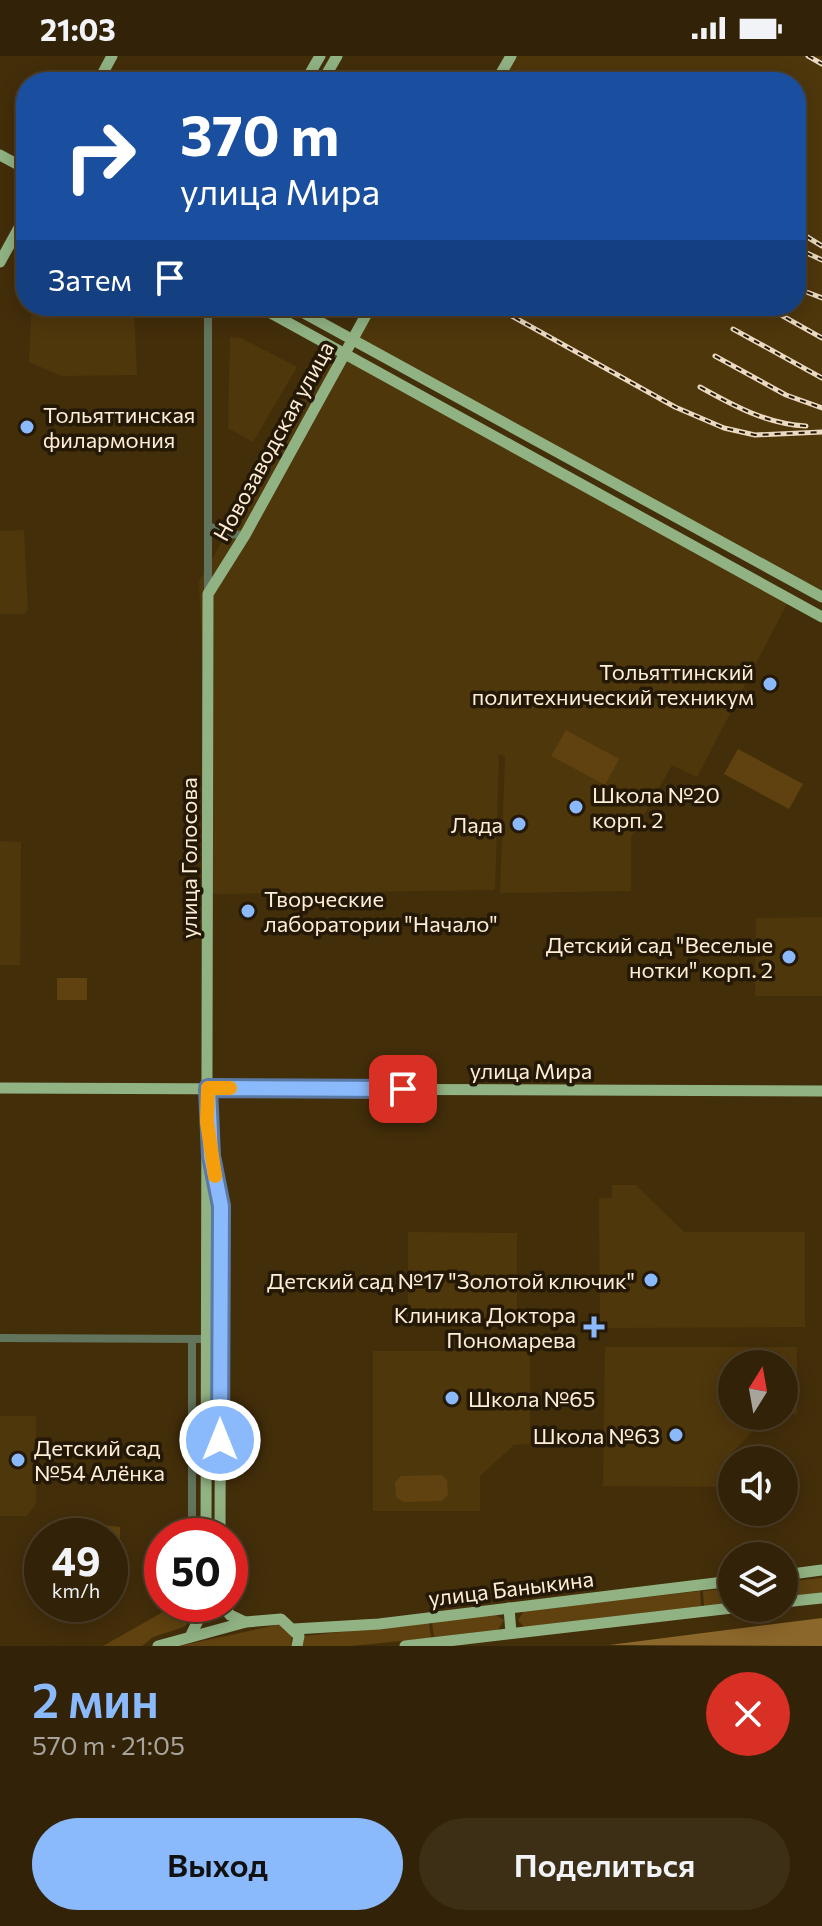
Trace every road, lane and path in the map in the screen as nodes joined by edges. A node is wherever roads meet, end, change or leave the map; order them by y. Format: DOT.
graph roads {
  1 [pos="16,233"];
  2 [pos="0,262"];
  3 [pos="208,316"];
  4 [pos="277,316"];
  5 [pos="309,316"];
  6 [pos="365,316"];
  7 [pos="352,339"];
  8 [pos="345,353"];
  9 [pos="540,442"];
  10 [pos="532,457"];
  11 [pos="656,505"];
  12 [pos="648,521"];
  13 [pos="209,526"];
  14 [pos="245,535"];
  15 [pos="208,594"];
  16 [pos="822,597"];
  17 [pos="822,617"];
  18 [pos="0,1088"];
  19 [pos="208,1088"];
  20 [pos="822,1091"];
  21 [pos="207,1122"];
  22 [pos="206,1206"];
  23 [pos="221,1206"];
  24 [pos="0,1338"];
  25 [pos="192,1339"];
  26 [pos="205,1339"];
  27 [pos="206,1409"];
  28 [pos="221,1410"];
  29 [pos="192,1518"];
  30 [pos="206,1518"];
  31 [pos="220,1518"];
  32 [pos="822,1570"];
  33 [pos="798,1573"];
  34 [pos="718,1583"];
  35 [pos="822,1598"];
  36 [pos="798,1601"];
  37 [pos="509,1608"];
  38 [pos="718,1610"];
  39 [pos="197,1622"];
  40 [pos="246,1622"];
  41 [pos="248,1622"];
  42 [pos="294,1629"];
  43 [pos="511,1633"];
  44 [pos="191,1635"];
  45 [pos="158,1646"];
  46 [pos="297,1646"];
  47 [pos="405,1646"];
  1 -- 2 [label="main road"];
  3 -- 13 [label="street"];
  4 -- 8 [label="main road"];
  5 -- 7 [label="main road"];
  6 -- 7 [label="main road, Новозаводская улица"];
  7 -- 8 [label="main road, Новозаводская улица"];
  7 -- 9 [label="main road"];
  8 -- 10 [label="main road"];
  8 -- 14 [label="main road, Новозаводская улица"];
  9 -- 10 [label="main road"];
  9 -- 11 [label="main road"];
  10 -- 12 [label="main road"];
  11 -- 12 [label="main road"];
  11 -- 16 [label="main road"];
  12 -- 17 [label="main road"];
  13 -- 14 [label="street"];
  13 -- 15 [label="street"];
  14 -- 15 [label="main road, Новозаводская улица"];
  15 -- 19 [label="main road, улица Голосова"];
  18 -- 19 [label="main road, улица Мира"];
  19 -- 20 [label="main road, улица Мира"];
  19 -- 21 [label="main road, улица Голосова"];
  21 -- 22 [label="main road, улица Голосова"];
  21 -- 23 [label="main road, улица Голосова"];
  22 -- 23 [label="main road"];
  22 -- 26 [label="main road, улица Голосова"];
  23 -- 28 [label="main road, улица Голосова"];
  24 -- 25 [label="street"];
  25 -- 26 [label="street"];
  25 -- 29 [label="street"];
  26 -- 27 [label="main road, улица Голосова"];
  27 -- 28 [label="main road"];
  27 -- 30 [label="main road, улица Голосова"];
  28 -- 31 [label="main road, улица Голосова"];
  32 -- 33 [label="main road"];
  34 -- 37 [label="main road, улица Баныкина"];
  35 -- 36 [label="main road"];
  37 -- 42 [label="main road, улица Баныкина"];
  37 -- 43 [label="main road"];
  38 -- 43 [label="main road, улица Баныкина"];
  39 -- 44 [label="main road"];
  40 -- 44 [label="main road, улица Баныкина"];
  41 -- 42 [label="main road, улица Баныкина"];
  42 -- 46 [label="main road"];
  43 -- 47 [label="main road, улица Баныкина"];
  44 -- 45 [label="main road, улица Баныкина"];
}
